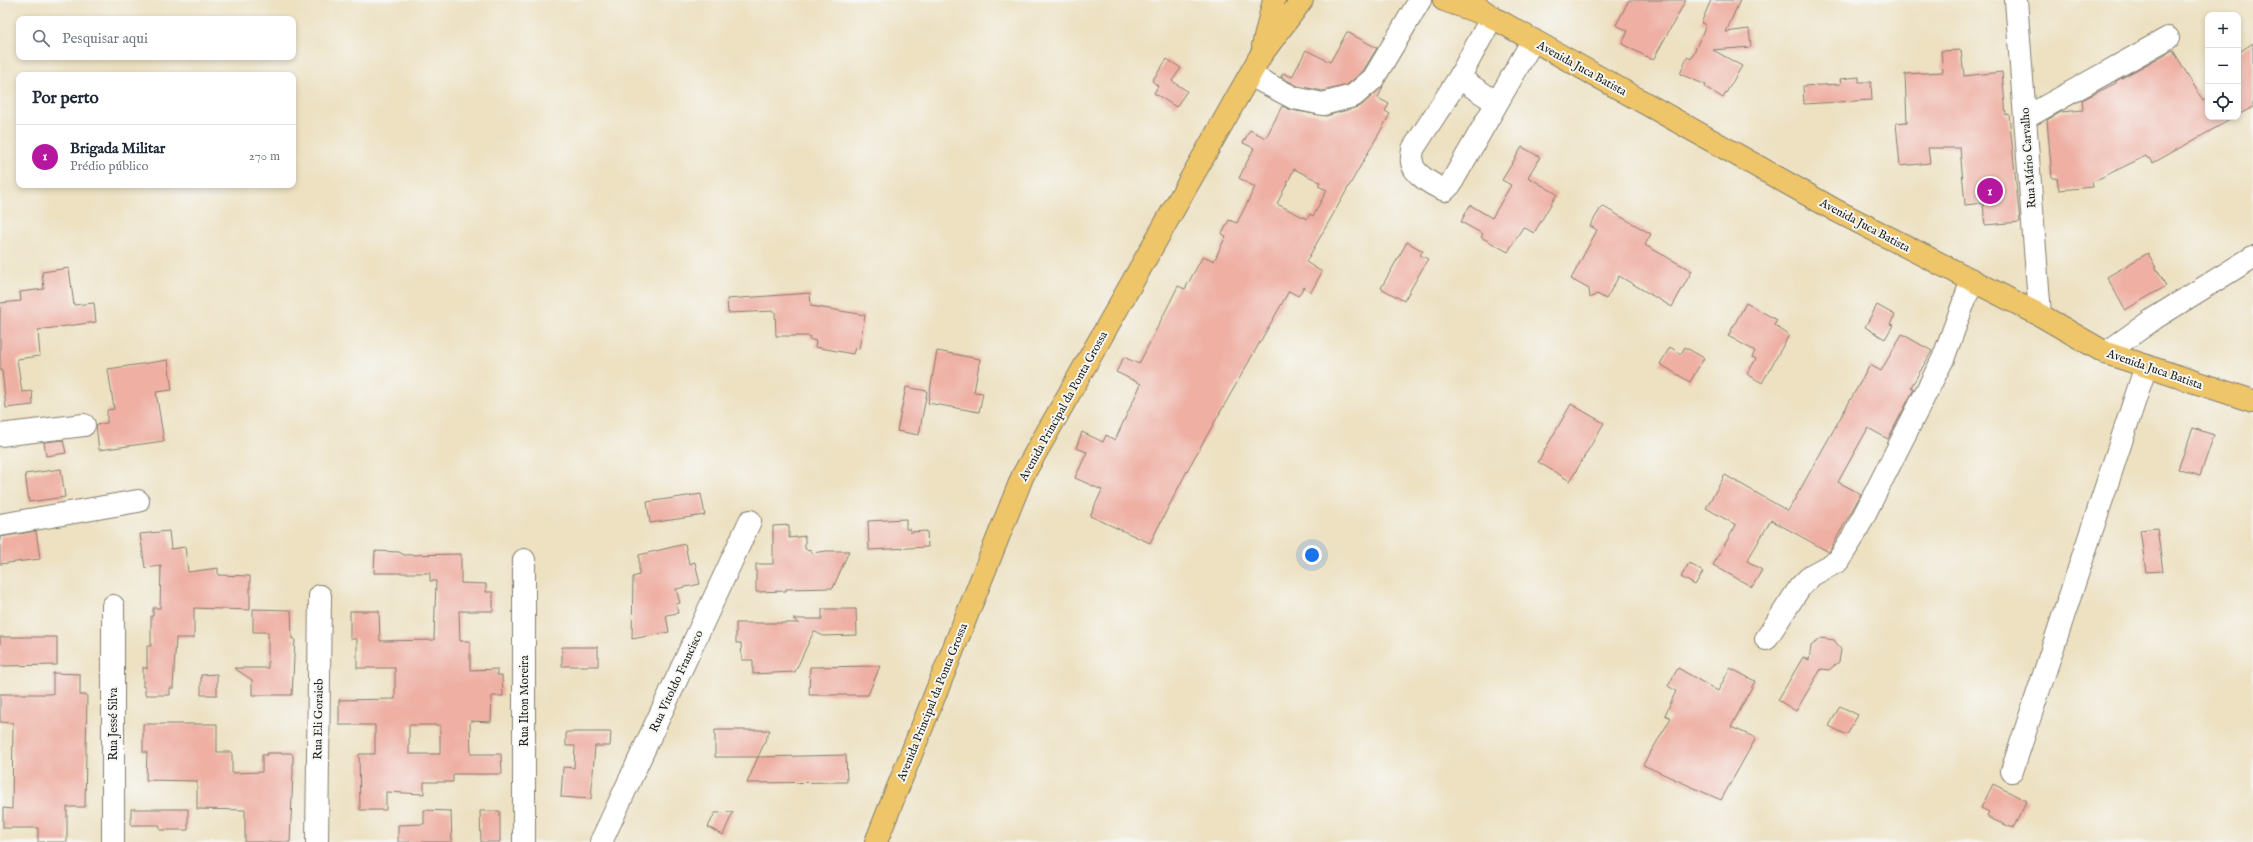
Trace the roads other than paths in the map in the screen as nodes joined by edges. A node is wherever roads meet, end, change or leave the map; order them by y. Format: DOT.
graph roads {
  1 [pos="1274,0"];
  2 [pos="1302,0"];
  3 [pos="1420,0"];
  4 [pos="1444,0"];
  5 [pos="1468,0"];
  6 [pos="2016,0"];
  7 [pos="1492,17"];
  8 [pos="2168,38"];
  9 [pos="1533,40"];
  10 [pos="1261,55"];
  11 [pos="1250,75"];
  12 [pos="1459,78"];
  13 [pos="1497,103"];
  14 [pos="2025,118"];
  15 [pos="2253,257"];
  16 [pos="1972,280"];
  17 [pos="2040,315"];
  18 [pos="2106,353"];
  19 [pos="2146,366"];
  20 [pos="2253,401"];
  21 [pos="84,425"];
  22 [pos="0,435"];
  23 [pos="138,501"];
  24 [pos="750,521"];
  25 [pos="0,524"];
  26 [pos="524,560"];
  27 [pos="320,596"];
  28 [pos="113,606"];
  29 [pos="1766,639"];
  30 [pos="2012,771"];
  31 [pos="113,842"];
  32 [pos="317,842"];
  33 [pos="524,842"];
  34 [pos="601,842"];
  35 [pos="876,842"];
  1 -- 10 [label="main road, Avenida Principal da Ponta Grossa"];
  2 -- 10 [label="main road, Avenida Principal da Ponta Grossa"];
  3 -- 11 [label="street"];
  4 -- 7 [label="main road, Avenida Juca Batista"];
  5 -- 7 [label="main road, Avenida Juca Batista"];
  6 -- 14 [label="street, Rua Mário Carvalho"];
  7 -- 9 [label="main road, Avenida Juca Batista"];
  7 -- 12 [label="street"];
  8 -- 14 [label="street"];
  9 -- 13 [label="street"];
  9 -- 16 [label="main road, Avenida Juca Batista"];
  10 -- 11 [label="main road, Avenida Principal da Ponta Grossa"];
  11 -- 35 [label="main road, Avenida Principal da Ponta Grossa"];
  12 -- 13 [label="street"];
  12 -- 13 [label="street"];
  14 -- 17 [label="street, Rua Mário Carvalho"];
  15 -- 18 [label="street"];
  16 -- 17 [label="main road, Avenida Juca Batista"];
  16 -- 29 [label="street"];
  17 -- 18 [label="main road, Avenida Juca Batista"];
  18 -- 19 [label="main road, Avenida Juca Batista"];
  19 -- 20 [label="main road, Avenida Juca Batista"];
  19 -- 30 [label="street"];
  21 -- 22 [label="street"];
  23 -- 25 [label="street"];
  24 -- 34 [label="street, Rua Vitoldo Francisco"];
  26 -- 33 [label="street, Rua Ilton Moreira"];
  27 -- 32 [label="street, Rua Eli Goraieb"];
  28 -- 31 [label="street, Rua Jessé Silva"];
}
